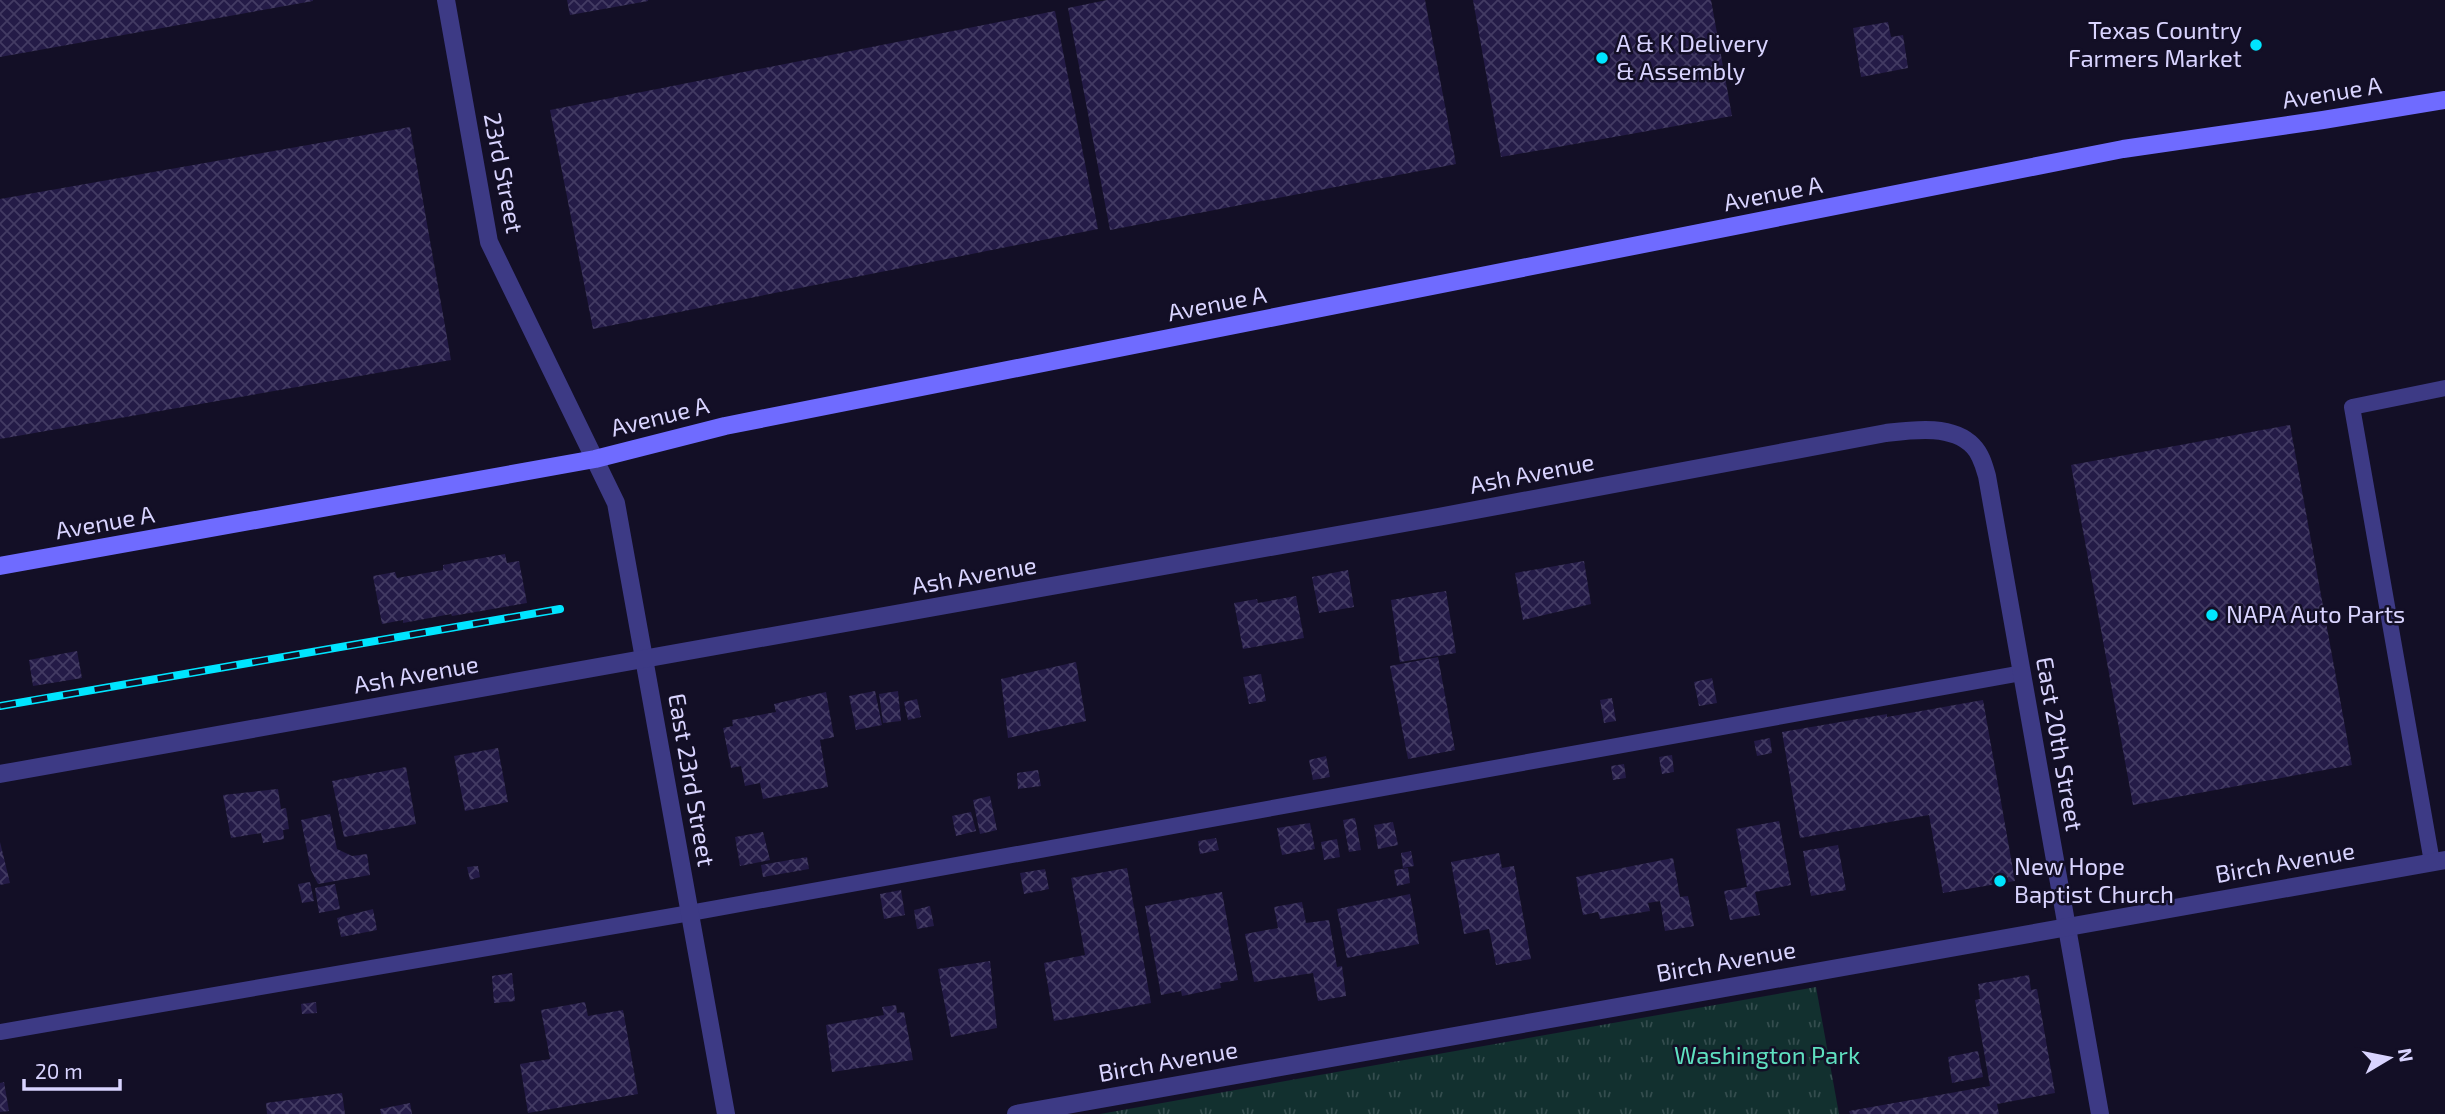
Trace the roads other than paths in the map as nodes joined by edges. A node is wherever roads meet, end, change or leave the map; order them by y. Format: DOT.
graph roads {
  1 [pos="446,0"];
  2 [pos="2445,100"];
  3 [pos="2445,388"];
  4 [pos="1956,435"];
  5 [pos="595,459"];
  6 [pos="0,566"];
  7 [pos="645,659"];
  8 [pos="2022,673"];
  9 [pos="0,775"];
  10 [pos="2438,861"];
  11 [pos="690,913"];
  12 [pos="2067,926"];
  13 [pos="0,1032"];
  14 [pos="726,1114"];
  15 [pos="1016,1114"];
  16 [pos="2100,1114"];
  1 -- 5 [label="street, 23rd Street"];
  2 -- 5 [label="main road, Avenue A"];
  3 -- 10 [label="lane"];
  4 -- 7 [label="street, Ash Avenue"];
  4 -- 8 [label="street, East 20th Street"];
  5 -- 6 [label="main road, Avenue A"];
  5 -- 7 [label="street, East 23rd Street"];
  7 -- 9 [label="street, Ash Avenue"];
  7 -- 11 [label="street, East 23rd Street"];
  8 -- 11 [label="lane"];
  8 -- 12 [label="street, East 20th Street"];
  10 -- 12 [label="street, Birch Avenue"];
  11 -- 13 [label="lane"];
  11 -- 14 [label="street, East 23rd Street"];
  12 -- 15 [label="street, Birch Avenue"];
  12 -- 16 [label="street, East 20th Street"];
}
